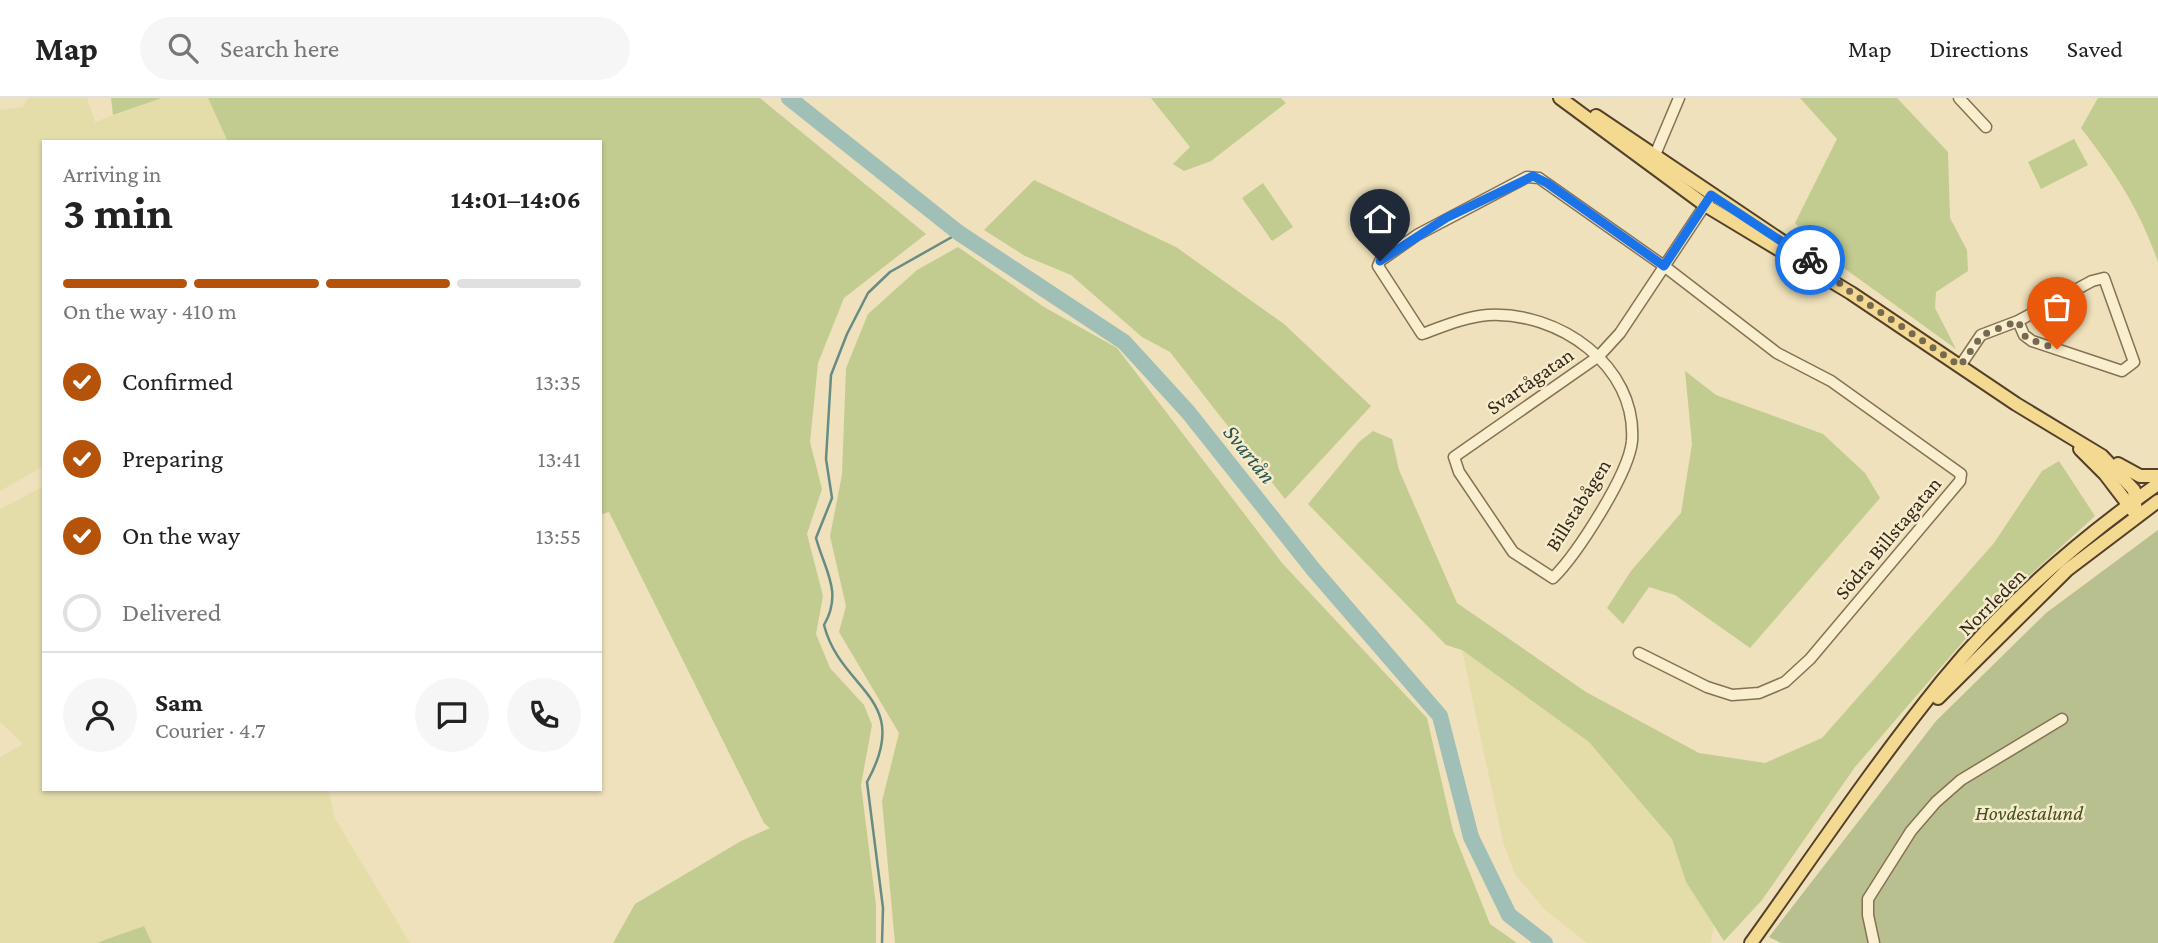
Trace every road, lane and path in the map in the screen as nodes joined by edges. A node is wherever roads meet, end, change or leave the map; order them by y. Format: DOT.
graph roads {
  1 [pos="1560,98"];
  2 [pos="1567,98"];
  3 [pos="1679,98"];
  4 [pos="1959,98"];
  5 [pos="1986,127"];
  6 [pos="1652,161"];
  7 [pos="1708,200"];
  8 [pos="1664,266"];
  9 [pos="2018,321"];
  10 [pos="1599,356"];
  11 [pos="1960,366"];
  12 [pos="2067,436"];
  13 [pos="2102,456"];
  14 [pos="2158,476"];
  15 [pos="2158,484"];
  16 [pos="2158,501"];
  17 [pos="2130,509"];
  18 [pos="1552,578"];
  19 [pos="1639,653"];
  20 [pos="2062,719"];
  21 [pos="1875,769"];
  22 [pos="1751,943"];
  23 [pos="1874,943"];
  1 -- 6 [label="main road"];
  2 -- 6 [label="main road"];
  3 -- 6 [label="street"];
  4 -- 5 [label="street"];
  6 -- 7 [label="main road"];
  7 -- 8 [label="street, Svartågatan"];
  7 -- 11 [label="main road"];
  8 -- 10 [label="street, Svartågatan"];
  8 -- 10 [label="street, Billstabågen"];
  8 -- 19 [label="street, Södra Billstagatan"];
  9 -- 9 [label="street"];
  9 -- 11 [label="street"];
  10 -- 18 [label="street, Billstabågen"];
  10 -- 18 [label="street, Svartågatan"];
  11 -- 12 [label="main road"];
  12 -- 13 [label="main road"];
  12 -- 17 [label="main road"];
  13 -- 14 [label="main road"];
  13 -- 17 [label="main road"];
  15 -- 17 [label="main road, Norrleden"];
  16 -- 17 [label="main road, Norrleden"];
  17 -- 21 [label="main road, Norrleden"];
  17 -- 21 [label="main road, Norrleden"];
  20 -- 23 [label="street"];
  21 -- 22 [label="main road, Norrleden"];
}
